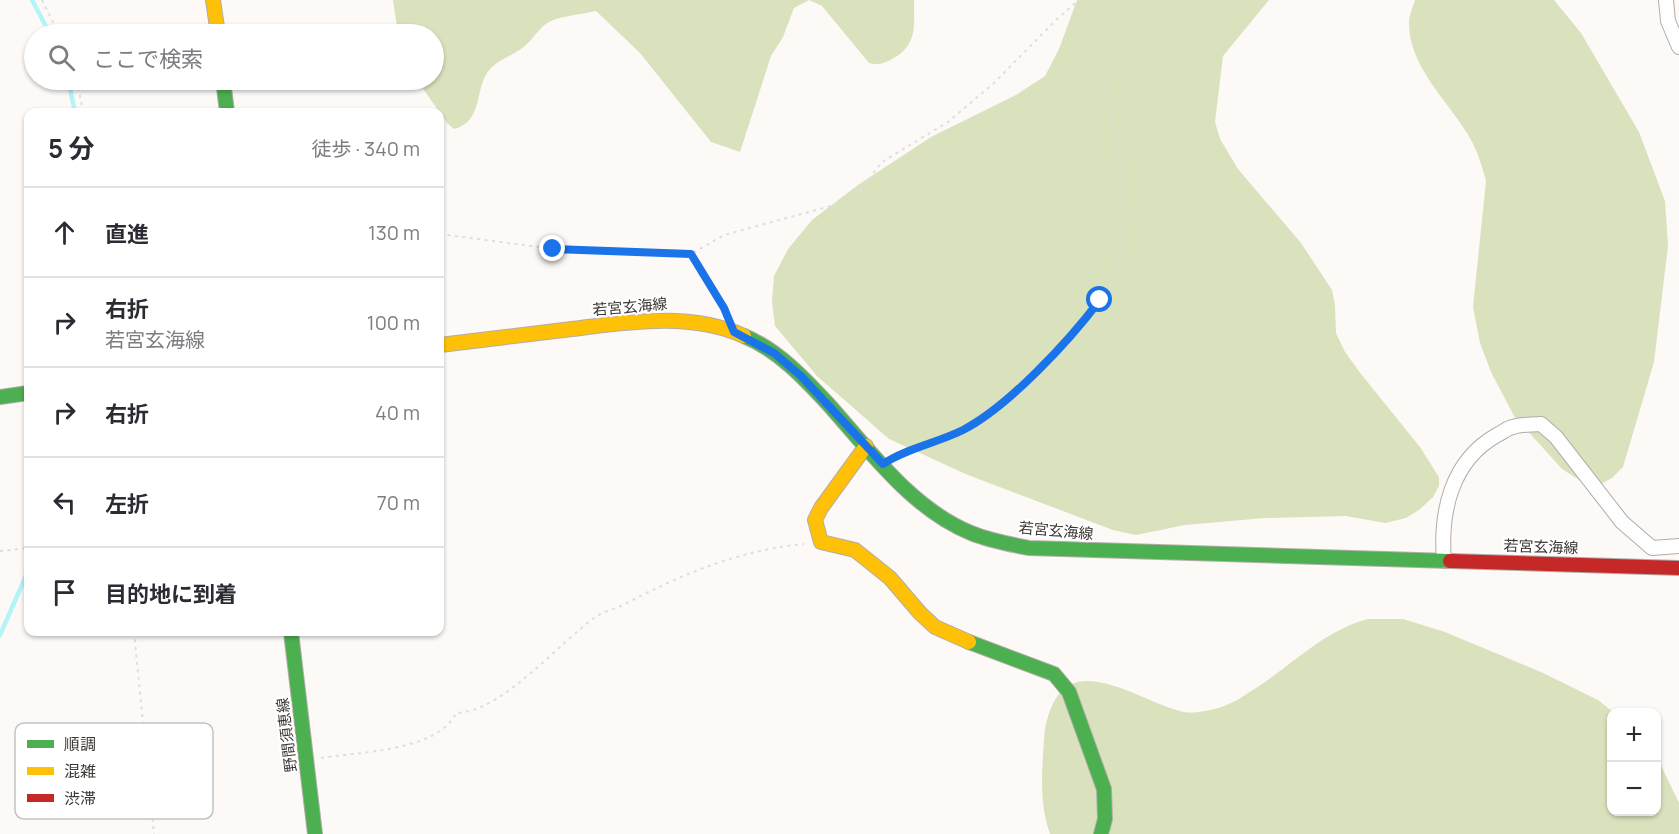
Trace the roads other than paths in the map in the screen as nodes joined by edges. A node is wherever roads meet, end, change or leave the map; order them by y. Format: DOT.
graph roads {
  1 [pos="213,0"];
  2 [pos="1666,0"];
  3 [pos="217,24"];
  4 [pos="1679,47"];
  5 [pos="224,90"];
  6 [pos="226,108"];
  7 [pos="444,345"];
  8 [pos="24,393"];
  9 [pos="0,396"];
  10 [pos="866,446"];
  11 [pos="1679,546"];
  12 [pos="1444,561"];
  13 [pos="1679,568"];
  14 [pos="291,636"];
  15 [pos="315,834"];
  16 [pos="1101,834"];
  1 -- 3 [label="main road"];
  2 -- 4 [label="street"];
  5 -- 6 [label="main road"];
  7 -- 10 [label="main road, 若宮玄海線"];
  8 -- 9 [label="main road"];
  10 -- 12 [label="main road, 若宮玄海線"];
  10 -- 16 [label="main road"];
  11 -- 12 [label="street"];
  12 -- 13 [label="main road, 若宮玄海線"];
  14 -- 15 [label="main road, 野間須恵線"];
}
